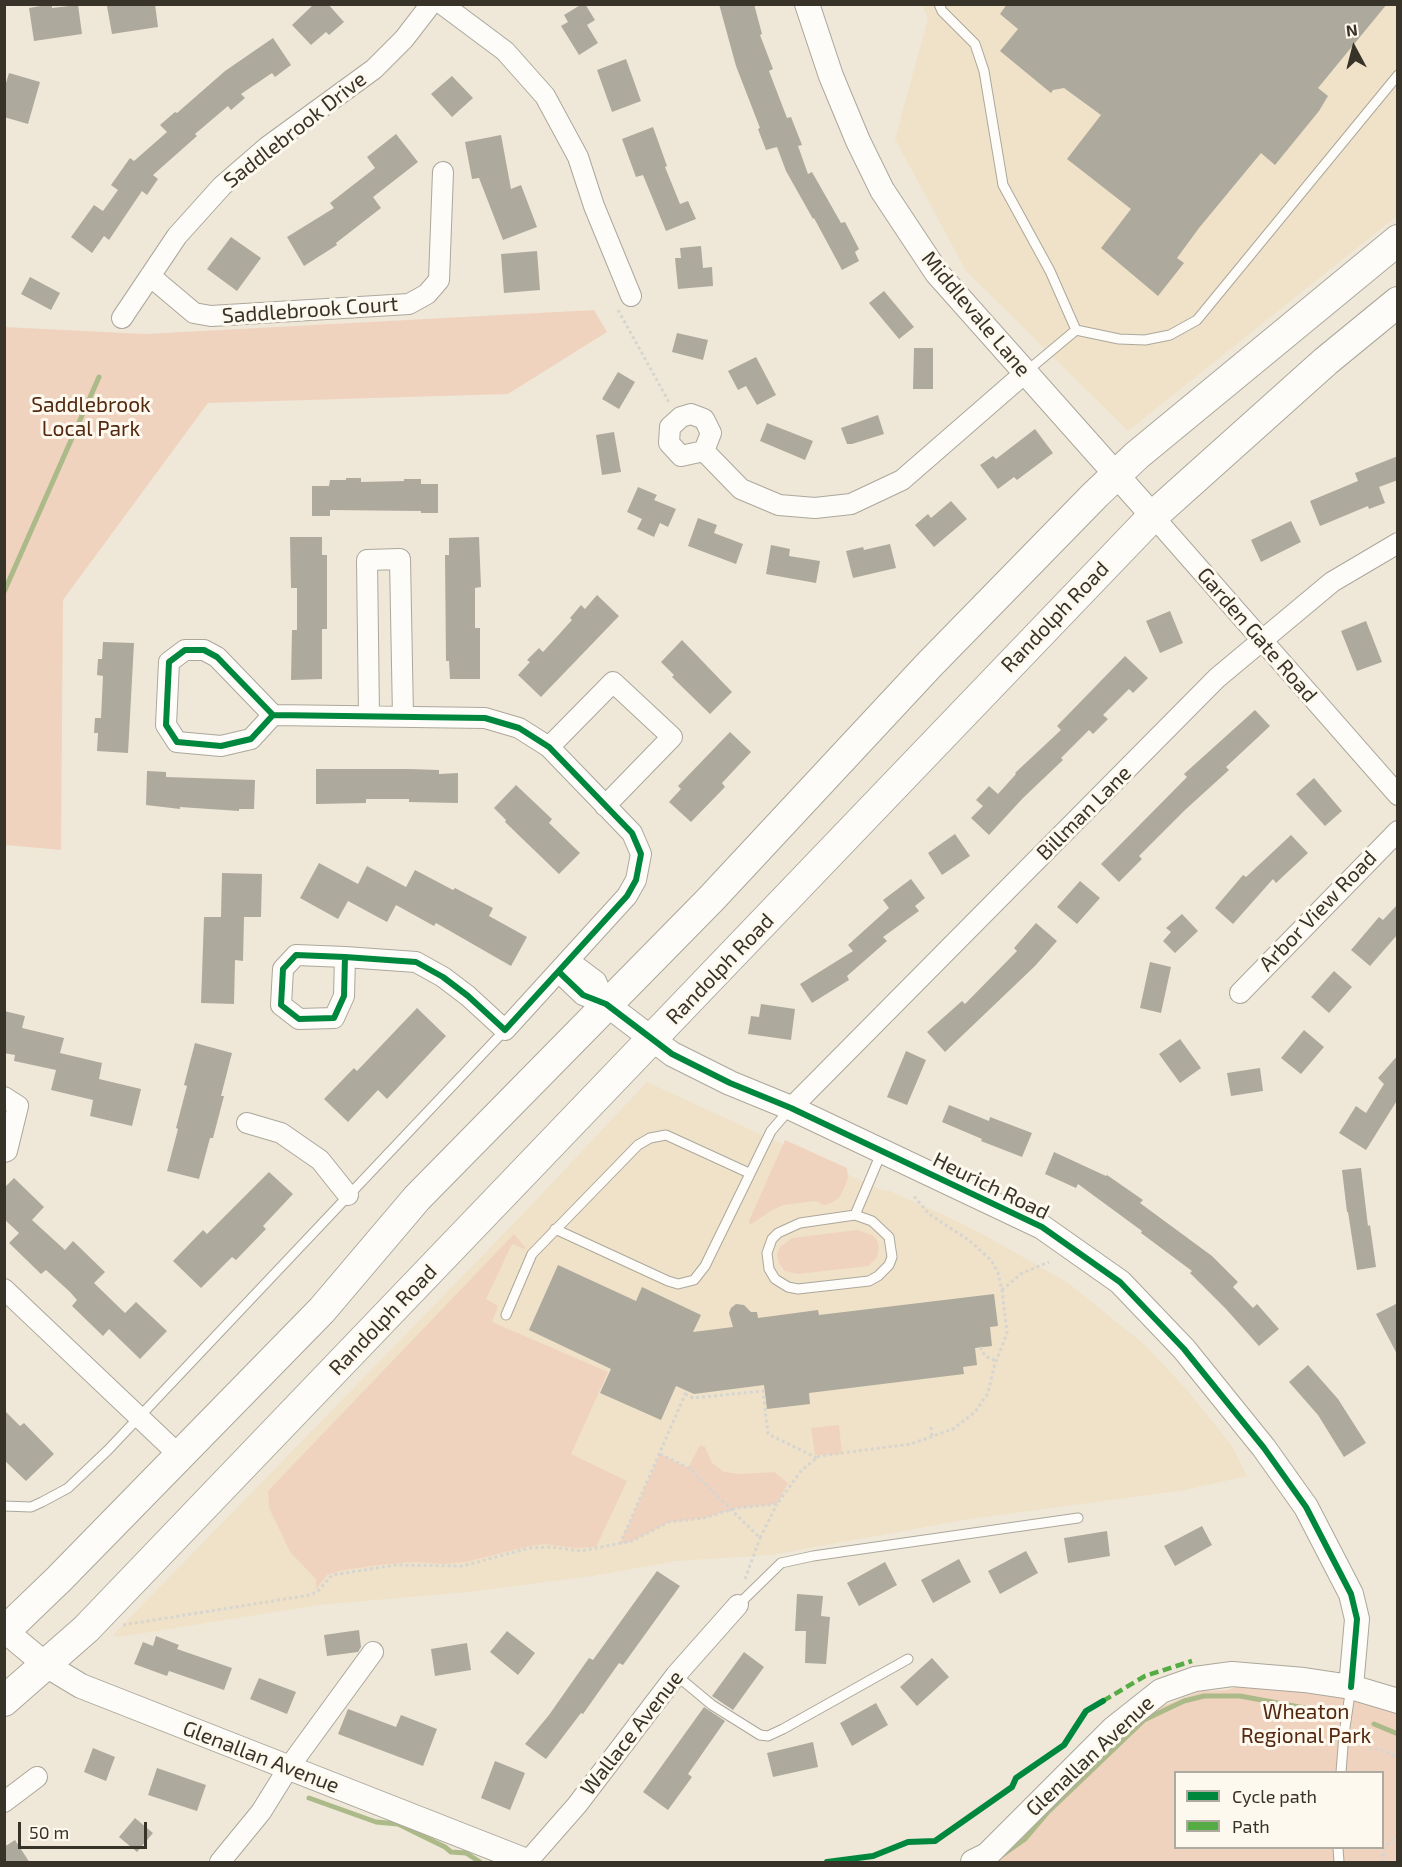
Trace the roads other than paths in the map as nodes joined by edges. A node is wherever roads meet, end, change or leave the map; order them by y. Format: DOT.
graph roads {
  1 [pos="431,4"];
  2 [pos="442,4"];
  3 [pos="807,4"];
  4 [pos="939,4"];
  5 [pos="1398,75"];
  6 [pos="443,172"];
  7 [pos="1398,240"];
  8 [pos="150,276"];
  9 [pos="631,296"];
  10 [pos="1398,302"];
  11 [pos="122,318"];
  12 [pos="1076,330"];
  13 [pos="1025,373"];
  14 [pos="704,451"];
  15 [pos="1117,474"];
  16 [pos="1153,516"];
  17 [pos="1398,543"];
  18 [pos="1261,641"];
  19 [pos="273,715"];
  20 [pos="369,716"];
  21 [pos="403,717"];
  22 [pos="549,747"];
  23 [pos="1398,795"];
  24 [pos="605,806"];
  25 [pos="1398,831"];
  26 [pos="345,957"];
  27 [pos="564,966"];
  28 [pos="1240,993"];
  29 [pos="606,1004"];
  30 [pos="505,1030"];
  31 [pos="653,1040"];
  32 [pos="4,1097"];
  33 [pos="791,1108"];
  34 [pos="247,1123"];
  35 [pos="882,1151"];
  36 [pos="4,1152"];
  37 [pos="749,1173"];
  38 [pos="348,1195"];
  39 [pos="855,1215"];
  40 [pos="555,1229"];
  41 [pos="4,1290"];
  42 [pos="506,1315"];
  43 [pos="139,1418"];
  44 [pos="179,1455"];
  45 [pos="4,1506"];
  46 [pos="1078,1518"];
  47 [pos="738,1605"];
  48 [pos="5,1631"];
  49 [pos="373,1652"];
  50 [pos="908,1659"];
  51 [pos="46,1665"];
  52 [pos="676,1675"];
  53 [pos="1351,1687"];
  54 [pos="4,1701"];
  55 [pos="1398,1701"];
  56 [pos="289,1767"];
  57 [pos="1341,1771"];
  58 [pos="37,1776"];
  59 [pos="4,1802"];
  60 [pos="528,1862"];
  61 [pos="220,1863"];
  62 [pos="973,1863"];
  1 -- 8 [label="street, Saddlebrook Drive"];
  2 -- 9 [label="street"];
  3 -- 13 [label="street, Middlevale Lane"];
  4 -- 12 [label="lane"];
  5 -- 12 [label="lane"];
  6 -- 8 [label="street, Saddlebrook Court"];
  7 -- 15 [label="main road"];
  8 -- 11 [label="street, Saddlebrook Drive"];
  10 -- 16 [label="main road, Randolph Road"];
  12 -- 13 [label="lane"];
  13 -- 14 [label="street"];
  13 -- 15 [label="street, Middlevale Lane"];
  14 -- 14 [label="street"];
  15 -- 16 [label="street, Garden Gate Road"];
  15 -- 29 [label="main road"];
  16 -- 18 [label="street, Garden Gate Road"];
  16 -- 31 [label="main road, Randolph Road"];
  17 -- 18 [label="street, Billman Lane"];
  18 -- 23 [label="street, Garden Gate Road"];
  18 -- 33 [label="street, Billman Lane"];
  19 -- 19 [label="street"];
  19 -- 20 [label="street"];
  20 -- 21 [label="street"];
  20 -- 21 [label="street"];
  21 -- 22 [label="street"];
  22 -- 24 [label="street"];
  22 -- 24 [label="street"];
  24 -- 27 [label="street"];
  25 -- 28 [label="street, Arbor View Road"];
  26 -- 30 [label="street"];
  27 -- 29 [label="street"];
  27 -- 30 [label="street"];
  29 -- 31 [label="street, Heurich Road"];
  29 -- 44 [label="main road"];
  30 -- 38 [label="lane"];
  31 -- 33 [label="street, Heurich Road"];
  31 -- 51 [label="main road, Randolph Road"];
  32 -- 36 [label="street"];
  33 -- 35 [label="street, Heurich Road"];
  33 -- 37 [label="lane"];
  34 -- 38 [label="street"];
  35 -- 39 [label="lane"];
  35 -- 53 [label="street, Heurich Road"];
  37 -- 40 [label="lane"];
  37 -- 40 [label="lane"];
  38 -- 43 [label="lane"];
  39 -- 39 [label="lane"];
  40 -- 42 [label="lane"];
  41 -- 43 [label="street"];
  43 -- 44 [label="street"];
  43 -- 45 [label="lane"];
  44 -- 48 [label="main road"];
  46 -- 47 [label="lane"];
  47 -- 52 [label="street, Wallace Avenue"];
  48 -- 51 [label="street, Glenallan Avenue"];
  49 -- 56 [label="street"];
  50 -- 52 [label="lane"];
  51 -- 54 [label="main road, Randolph Road"];
  51 -- 56 [label="street, Glenallan Avenue"];
  52 -- 60 [label="street, Wallace Avenue"];
  53 -- 55 [label="street, Glenallan Avenue"];
  53 -- 57 [label="lane"];
  53 -- 62 [label="street, Glenallan Avenue"];
  56 -- 60 [label="street, Glenallan Avenue"];
  56 -- 61 [label="street"];
  58 -- 59 [label="street"];
}
